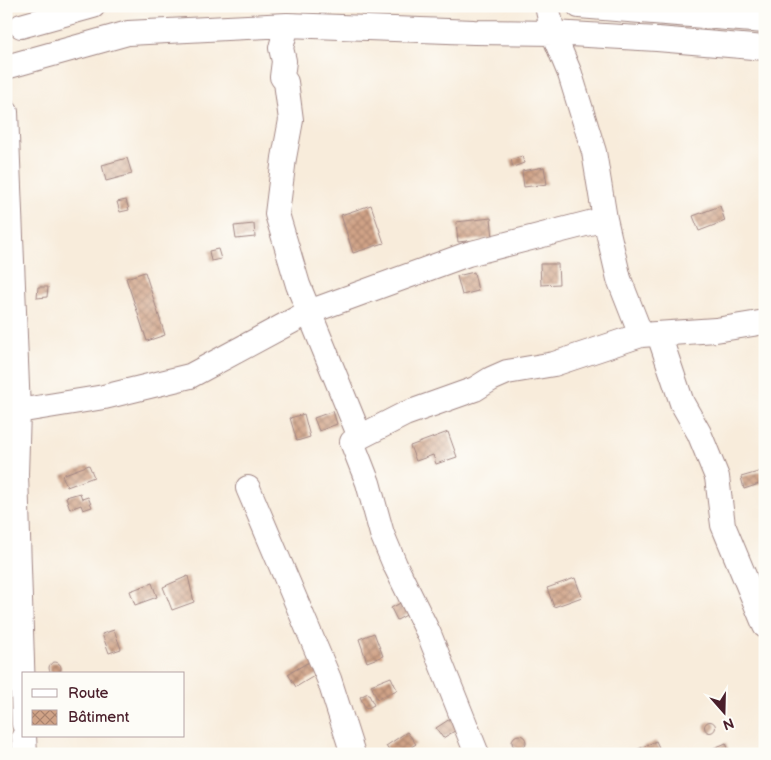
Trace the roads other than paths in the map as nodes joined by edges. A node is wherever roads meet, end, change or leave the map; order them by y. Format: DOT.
graph roads {
  1 [pos="93,6"];
  2 [pos="547,6"];
  3 [pos="579,6"];
  4 [pos="765,22"];
  5 [pos="287,25"];
  6 [pos="21,26"];
  7 [pos="553,33"];
  8 [pos="765,48"];
  9 [pos="6,67"];
  10 [pos="6,112"];
  11 [pos="605,219"];
  12 [pos="309,312"];
  13 [pos="765,322"];
  14 [pos="650,335"];
  15 [pos="12,411"];
  16 [pos="352,442"];
  17 [pos="11,475"];
  18 [pos="248,488"];
  19 [pos="13,576"];
  20 [pos="765,626"];
  21 [pos="22,697"];
  22 [pos="24,738"];
  23 [pos="6,751"];
  24 [pos="9,754"];
  25 [pos="25,754"];
  26 [pos="353,754"];
  27 [pos="477,754"];
  1 -- 6 [label="street"];
  2 -- 7 [label="street"];
  3 -- 4 [label="street"];
  5 -- 7 [label="street"];
  5 -- 9 [label="street"];
  5 -- 12 [label="street"];
  7 -- 8 [label="street"];
  7 -- 11 [label="street"];
  10 -- 15 [label="street"];
  11 -- 12 [label="street"];
  11 -- 14 [label="street"];
  12 -- 14 [label="street"];
  12 -- 15 [label="street"];
  13 -- 14 [label="street"];
  14 -- 20 [label="street"];
  15 -- 17 [label="street"];
  16 -- 27 [label="street"];
  17 -- 19 [label="street"];
  18 -- 26 [label="street"];
  19 -- 21 [label="street"];
  22 -- 25 [label="street"];
  23 -- 24 [label="street"];
}
